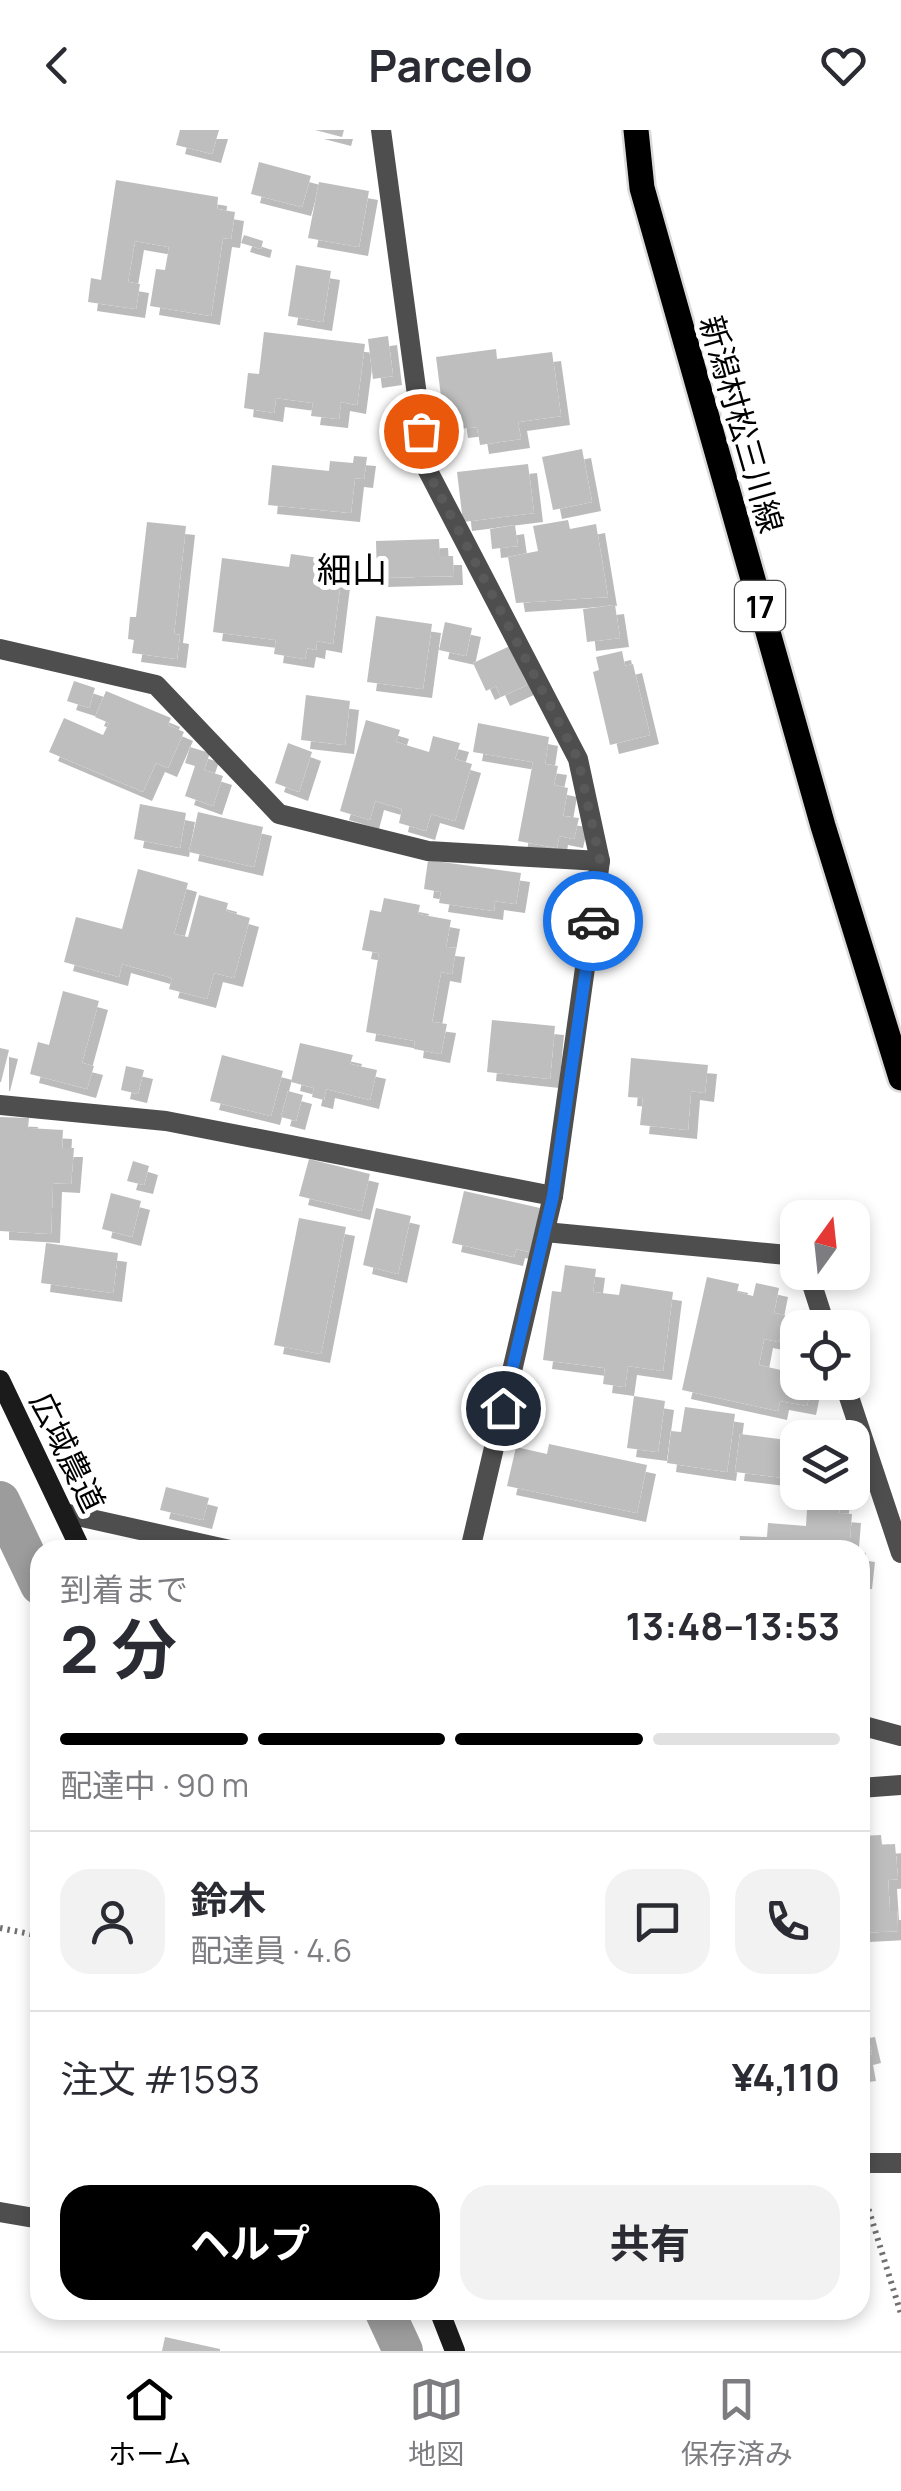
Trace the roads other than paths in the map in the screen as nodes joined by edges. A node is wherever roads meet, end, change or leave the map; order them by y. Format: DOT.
graph roads {
  1 [pos="381,130"];
  2 [pos="636,130"];
  3 [pos="0,650"];
  4 [pos="600,860"];
  5 [pos="901,1078"];
  6 [pos="0,1104"];
  7 [pos="553,1196"];
  8 [pos="545,1232"];
  9 [pos="780,1254"];
  10 [pos="0,1380"];
  11 [pos="850,1400"];
  12 [pos="64,1513"];
  13 [pos="76,1540"];
  14 [pos="185,1540"];
  15 [pos="472,1540"];
  16 [pos="901,1553"];
  17 [pos="870,1728"];
  18 [pos="901,1736"];
  19 [pos="901,1785"];
  20 [pos="870,1787"];
  21 [pos="870,2163"];
  22 [pos="901,2163"];
  23 [pos="0,2212"];
  24 [pos="30,2217"];
  25 [pos="443,2320"];
  26 [pos="455,2351"];
  1 -- 4 [label="street"];
  2 -- 5 [label="main road, 新潟村松三川線 / 17"];
  3 -- 4 [label="street"];
  4 -- 7 [label="street"];
  6 -- 7 [label="street"];
  7 -- 8 [label="street"];
  8 -- 9 [label="street"];
  8 -- 15 [label="street"];
  10 -- 12 [label="street, 広域農道"];
  11 -- 16 [label="street"];
  12 -- 13 [label="street, 広域農道"];
  12 -- 14 [label="street"];
  17 -- 18 [label="street"];
  19 -- 20 [label="street"];
  21 -- 22 [label="street"];
  23 -- 24 [label="street"];
  25 -- 26 [label="street"];
}
